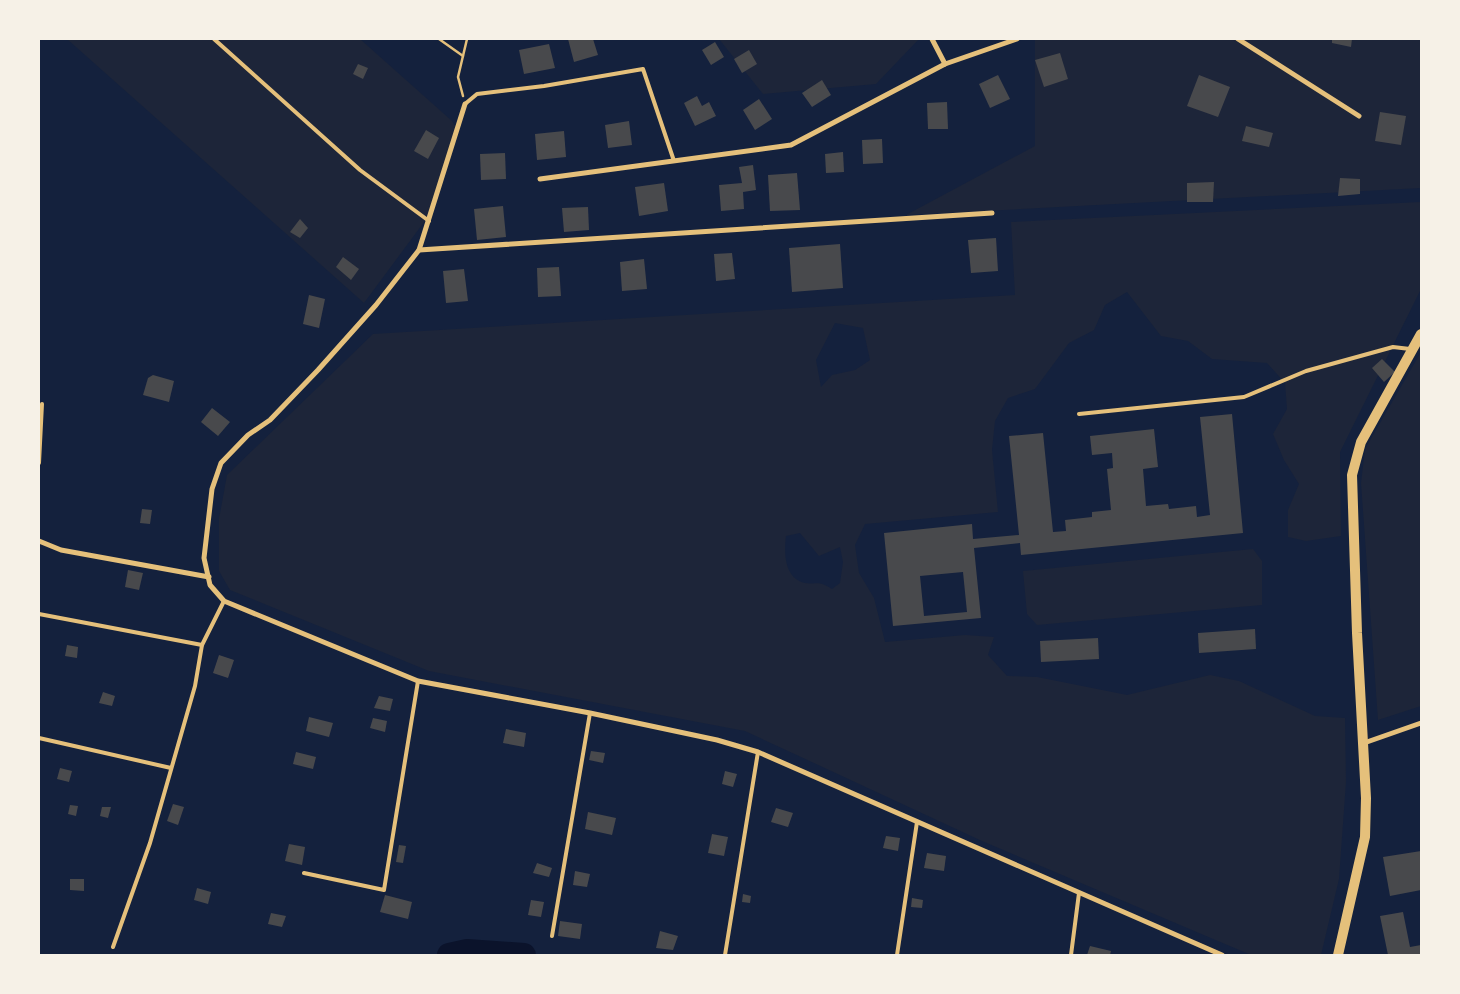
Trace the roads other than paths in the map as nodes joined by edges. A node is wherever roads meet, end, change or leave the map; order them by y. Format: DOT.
graph roads {
  1 [pos="214,39"];
  2 [pos="932,39"];
  3 [pos="1017,39"];
  4 [pos="1238,39"];
  5 [pos="945,64"];
  6 [pos="465,104"];
  7 [pos="1358,116"];
  8 [pos="674,161"];
  9 [pos="540,179"];
  10 [pos="992,213"];
  11 [pos="429,221"];
  12 [pos="419,250"];
  13 [pos="1421,334"];
  14 [pos="1412,350"];
  15 [pos="42,404"];
  16 [pos="1079,414"];
  17 [pos="39,463"];
  18 [pos="39,541"];
  19 [pos="209,577"];
  20 [pos="224,601"];
  21 [pos="39,614"];
  22 [pos="202,645"];
  23 [pos="418,681"];
  24 [pos="590,713"];
  25 [pos="1421,723"];
  26 [pos="39,738"];
  27 [pos="1364,743"];
  28 [pos="758,752"];
  29 [pos="171,768"];
  30 [pos="917,822"];
  31 [pos="304,873"];
  32 [pos="1079,893"];
  33 [pos="552,936"];
  34 [pos="113,948"];
  35 [pos="725,955"];
  36 [pos="897,955"];
  37 [pos="1071,955"];
  38 [pos="1222,955"];
  39 [pos="1338,955"];
  1 -- 11 [label="lane"];
  2 -- 5 [label="street"];
  3 -- 5 [label="street"];
  4 -- 7 [label="street"];
  5 -- 8 [label="street"];
  6 -- 8 [label="lane"];
  6 -- 11 [label="street"];
  8 -- 9 [label="street"];
  10 -- 12 [label="street"];
  11 -- 12 [label="street"];
  12 -- 19 [label="street"];
  13 -- 14 [label="main road"];
  14 -- 16 [label="lane"];
  14 -- 27 [label="main road"];
  15 -- 17 [label="lane"];
  18 -- 19 [label="street"];
  19 -- 20 [label="street"];
  20 -- 22 [label="lane"];
  20 -- 23 [label="street"];
  21 -- 22 [label="lane"];
  22 -- 29 [label="lane"];
  23 -- 24 [label="street"];
  23 -- 31 [label="lane"];
  24 -- 28 [label="street"];
  24 -- 33 [label="lane"];
  25 -- 27 [label="street"];
  26 -- 29 [label="lane"];
  27 -- 39 [label="main road"];
  28 -- 30 [label="street"];
  28 -- 35 [label="lane"];
  29 -- 34 [label="lane"];
  30 -- 32 [label="street"];
  30 -- 36 [label="lane"];
  32 -- 37 [label="lane"];
  32 -- 38 [label="street"];
}
